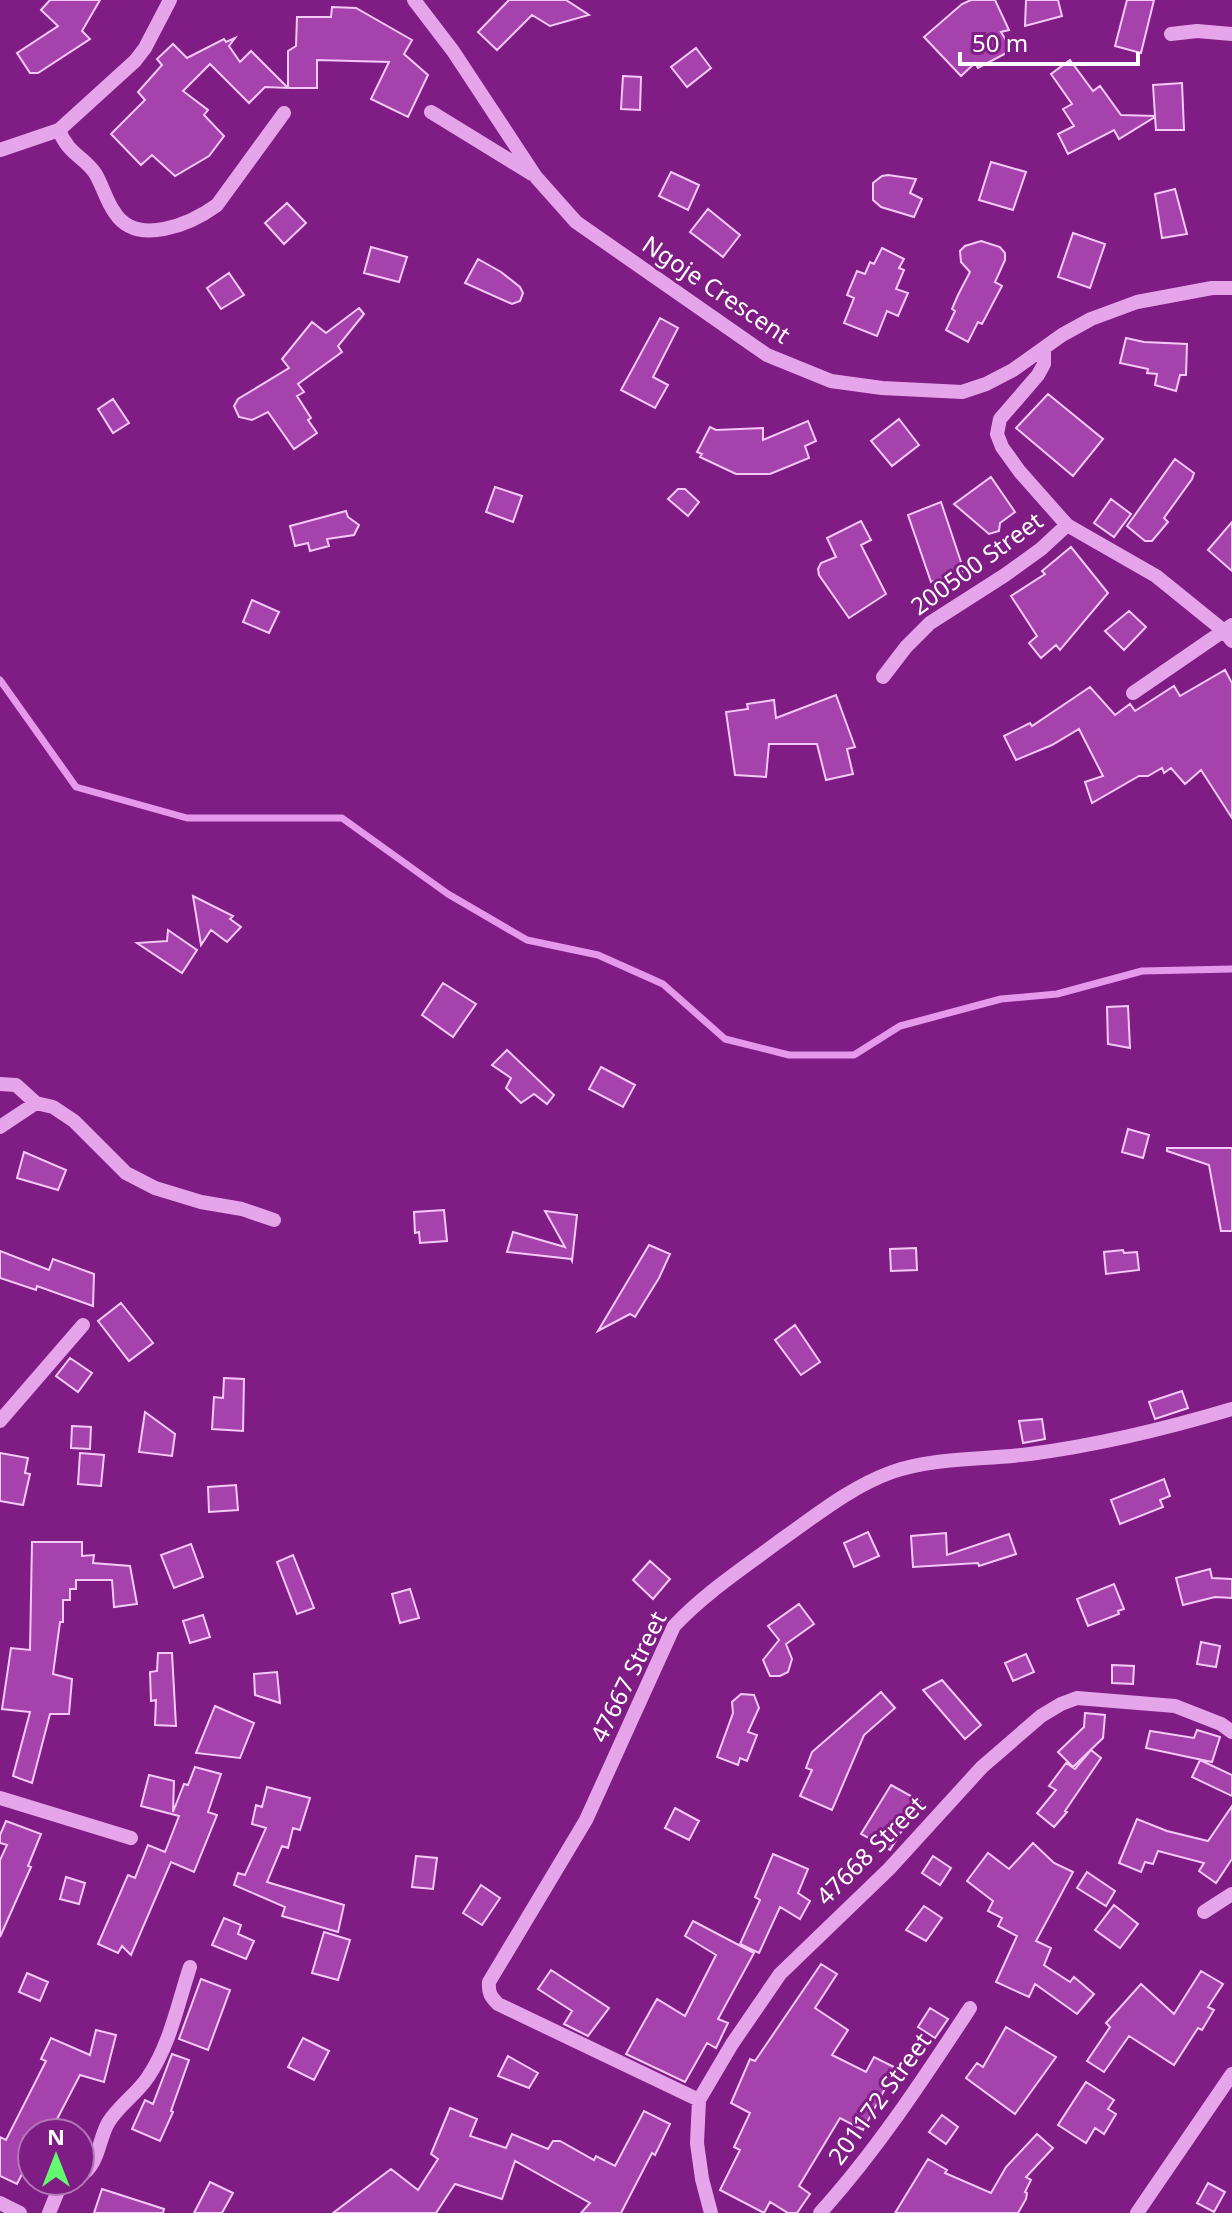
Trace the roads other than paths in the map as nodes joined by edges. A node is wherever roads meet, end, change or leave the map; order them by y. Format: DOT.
graph roads {
  1 [pos="170,0"];
  2 [pos="414,0"];
  3 [pos="1171,34"];
  4 [pos="1232,34"];
  5 [pos="431,112"];
  6 [pos="284,113"];
  7 [pos="59,130"];
  8 [pos="0,150"];
  9 [pos="536,177"];
  10 [pos="1232,288"];
  11 [pos="1044,348"];
  12 [pos="1067,525"];
  13 [pos="1229,632"];
  14 [pos="883,677"];
  15 [pos="1133,693"];
  16 [pos="0,1084"];
  17 [pos="36,1103"];
  18 [pos="0,1127"];
  19 [pos="274,1220"];
  20 [pos="83,1325"];
  21 [pos="1232,1409"];
  22 [pos="0,1421"];
  23 [pos="1232,1732"];
  24 [pos="0,1798"];
  25 [pos="131,1838"];
  26 [pos="1232,1894"];
  27 [pos="1204,1912"];
  28 [pos="190,1967"];
  29 [pos="970,2008"];
  30 [pos="1232,2074"];
  31 [pos="699,2100"];
  32 [pos="96,2154"];
  33 [pos="0,2203"];
  34 [pos="20,2213"];
  35 [pos="711,2213"];
  36 [pos="820,2213"];
  37 [pos="1137,2213"];
  1 -- 7 [label="street"];
  2 -- 9 [label="street, Ngoje Crescent"];
  3 -- 4 [label="street"];
  5 -- 9 [label="street"];
  6 -- 7 [label="street"];
  7 -- 8 [label="street"];
  9 -- 11 [label="street, Ngoje Crescent"];
  10 -- 11 [label="street, Ngoje Crescent"];
  11 -- 12 [label="street"];
  12 -- 13 [label="street"];
  12 -- 14 [label="street, 200500 Street"];
  13 -- 15 [label="street"];
  16 -- 17 [label="street"];
  17 -- 18 [label="street"];
  17 -- 19 [label="street"];
  20 -- 22 [label="street"];
  21 -- 31 [label="street, 47667 Street"];
  23 -- 31 [label="street, 47668 Street"];
  24 -- 25 [label="street"];
  26 -- 27 [label="street"];
  28 -- 32 [label="street"];
  29 -- 36 [label="street, 201172 Street"];
  30 -- 37 [label="street"];
  31 -- 35 [label="street, 47668 Street"];
  33 -- 34 [label="street"];
}
